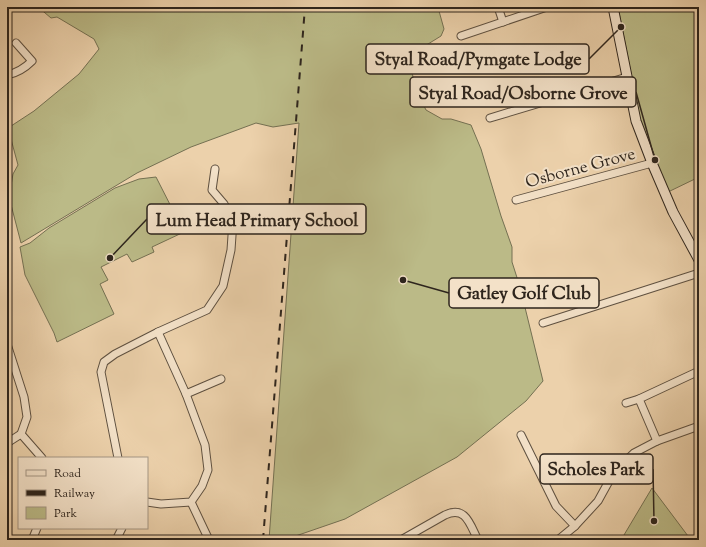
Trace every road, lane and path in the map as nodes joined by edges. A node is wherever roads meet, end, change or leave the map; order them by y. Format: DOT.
graph roads {
  1 [pos="498,7"];
  2 [pos="547,7"];
  3 [pos="613,7"];
  4 [pos="503,22"];
  5 [pos="461,36"];
  6 [pos="16,43"];
  7 [pos="7,75"];
  8 [pos="627,77"];
  9 [pos="490,118"];
  10 [pos="652,163"];
  11 [pos="214,169"];
  12 [pos="516,200"];
  13 [pos="699,260"];
  14 [pos="699,273"];
  15 [pos="543,323"];
  16 [pos="158,332"];
  17 [pos="7,344"];
  18 [pos="10,360"];
  19 [pos="699,371"];
  20 [pos="221,379"];
  21 [pos="186,394"];
  22 [pos="639,399"];
  23 [pos="626,403"];
  24 [pos="699,426"];
  25 [pos="21,434"];
  26 [pos="521,435"];
  27 [pos="657,441"];
  28 [pos="7,443"];
  29 [pos="41,457"];
  30 [pos="118,457"];
  31 [pos="148,502"];
  32 [pos="191,502"];
  33 [pos="575,526"];
  34 [pos="37,529"];
  35 [pos="122,529"];
  36 [pos="32,540"];
  37 [pos="116,540"];
  38 [pos="209,540"];
  39 [pos="402,540"];
  40 [pos="478,540"];
  41 [pos="558,540"];
  1 -- 4 [label="street"];
  2 -- 4 [label="street"];
  3 -- 8 [label="main road"];
  4 -- 5 [label="street"];
  6 -- 7 [label="street"];
  8 -- 9 [label="street"];
  8 -- 10 [label="main road"];
  10 -- 12 [label="street, Osborne Grove"];
  10 -- 13 [label="main road"];
  11 -- 16 [label="street"];
  14 -- 15 [label="street"];
  16 -- 21 [label="street"];
  16 -- 30 [label="street"];
  17 -- 18 [label="street"];
  18 -- 25 [label="street"];
  19 -- 22 [label="street"];
  20 -- 21 [label="street"];
  21 -- 32 [label="street"];
  22 -- 23 [label="street"];
  22 -- 27 [label="street"];
  24 -- 27 [label="street"];
  25 -- 28 [label="street"];
  25 -- 29 [label="street"];
  26 -- 33 [label="street"];
  27 -- 33 [label="street"];
  31 -- 32 [label="street"];
  32 -- 38 [label="street"];
  33 -- 41 [label="street"];
  34 -- 36 [label="street"];
  35 -- 37 [label="street"];
  39 -- 40 [label="street"];
}
